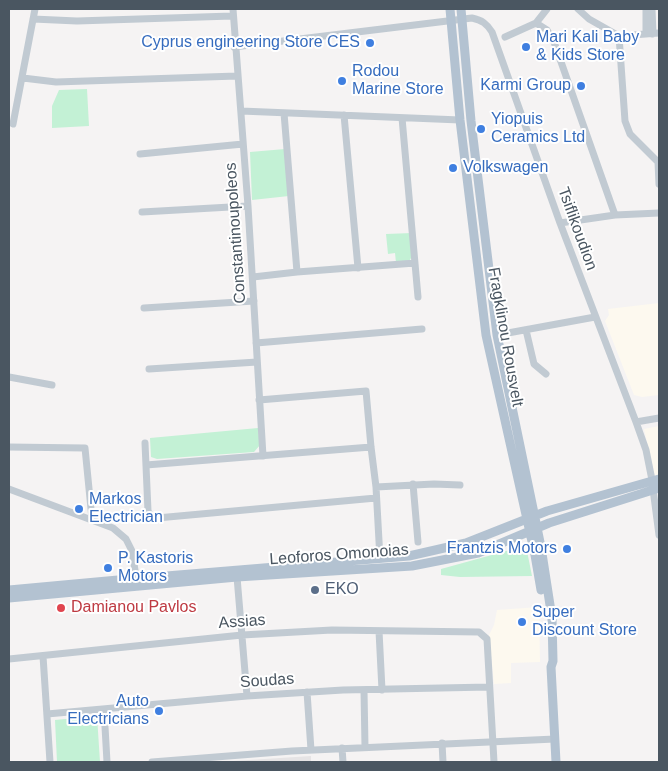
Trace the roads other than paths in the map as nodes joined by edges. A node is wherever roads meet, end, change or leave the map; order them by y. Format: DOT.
graph roads {
  1 [pos="35,9"];
  2 [pos="450,9"];
  3 [pos="461,9"];
  4 [pos="547,9"];
  5 [pos="578,9"];
  6 [pos="646,9"];
  7 [pos="652,9"];
  8 [pos="232,12"];
  9 [pos="462,18"];
  10 [pos="33,19"];
  11 [pos="451,21"];
  12 [pos="536,23"];
  13 [pos="653,34"];
  14 [pos="618,36"];
  15 [pos="505,37"];
  16 [pos="234,47"];
  17 [pos="237,76"];
  18 [pos="23,78"];
  19 [pos="241,110"];
  20 [pos="284,113"];
  21 [pos="344,115"];
  22 [pos="402,118"];
  23 [pos="460,120"];
  24 [pos="13,124"];
  25 [pos="243,144"];
  26 [pos="140,154"];
  27 [pos="658,162"];
  28 [pos="659,184"];
  29 [pos="248,206"];
  30 [pos="142,212"];
  31 [pos="659,213"];
  32 [pos="615,215"];
  33 [pos="560,223"];
  34 [pos="415,264"];
  35 [pos="358,268"];
  36 [pos="298,272"];
  37 [pos="253,277"];
  38 [pos="418,296"];
  39 [pos="254,302"];
  40 [pos="144,308"];
  41 [pos="595,317"];
  42 [pos="422,329"];
  43 [pos="526,330"];
  44 [pos="497,335"];
  45 [pos="256,343"];
  46 [pos="257,362"];
  47 [pos="149,369"];
  48 [pos="546,374"];
  49 [pos="9,378"];
  50 [pos="52,385"];
  51 [pos="259,400"];
  52 [pos="659,418"];
  53 [pos="636,422"];
  54 [pos="145,443"];
  55 [pos="370,446"];
  56 [pos="9,447"];
  57 [pos="264,456"];
  58 [pos="146,465"];
  59 [pos="413,484"];
  60 [pos="656,484"];
  61 [pos="460,486"];
  62 [pos="376,487"];
  63 [pos="9,489"];
  64 [pos="376,498"];
  65 [pos="531,517"];
  66 [pos="92,519"];
  67 [pos="533,530"];
  68 [pos="659,535"];
  69 [pos="418,542"];
  70 [pos="380,559"];
  71 [pos="237,577"];
  72 [pos="137,582"];
  73 [pos="9,590"];
  74 [pos="9,598"];
  75 [pos="379,631"];
  76 [pos="242,636"];
  77 [pos="43,656"];
  78 [pos="9,658"];
  79 [pos="489,687"];
  80 [pos="364,690"];
  81 [pos="382,690"];
  82 [pos="307,692"];
  83 [pos="247,696"];
  84 [pos="104,709"];
  85 [pos="47,714"];
  86 [pos="555,739"];
  87 [pos="494,742"];
  88 [pos="442,743"];
  89 [pos="342,748"];
  90 [pos="365,748"];
  91 [pos="311,750"];
  92 [pos="167,761"];
  93 [pos="50,762"];
  94 [pos="107,762"];
  95 [pos="152,762"];
  96 [pos="342,762"];
  97 [pos="442,762"];
  98 [pos="494,762"];
  99 [pos="556,762"];
  1 -- 10 [label="street"];
  2 -- 11 [label="main road, Fragklinou Rousvelt"];
  3 -- 9 [label="main road, Fragklinou Rousvelt"];
  4 -- 12 [label="street"];
  5 -- 14 [label="street"];
  6 -- 13 [label="street"];
  7 -- 13 [label="street"];
  8 -- 10 [label="street"];
  8 -- 16 [label="street, Constantinoupoleos"];
  9 -- 11 [label="street"];
  9 -- 33 [label="street, Tsiflikoudion"];
  9 -- 44 [label="main road, Fragklinou Rousvelt"];
  10 -- 18 [label="street"];
  11 -- 16 [label="street"];
  11 -- 23 [label="main road, Fragklinou Rousvelt"];
  12 -- 15 [label="street"];
  12 -- 32 [label="street"];
  13 -- 14 [label="street"];
  14 -- 27 [label="street"];
  16 -- 17 [label="street, Constantinoupoleos"];
  17 -- 18 [label="street"];
  17 -- 19 [label="street, Constantinoupoleos"];
  18 -- 24 [label="street"];
  19 -- 20 [label="street"];
  19 -- 25 [label="street, Constantinoupoleos"];
  20 -- 21 [label="street"];
  20 -- 36 [label="street"];
  21 -- 22 [label="street"];
  21 -- 35 [label="street"];
  22 -- 23 [label="street"];
  22 -- 34 [label="street"];
  23 -- 65 [label="main road, Fragklinou Rousvelt"];
  25 -- 26 [label="street"];
  25 -- 29 [label="street, Constantinoupoleos"];
  27 -- 28 [label="street"];
  29 -- 30 [label="street"];
  29 -- 37 [label="street, Constantinoupoleos"];
  31 -- 32 [label="street"];
  32 -- 33 [label="street"];
  33 -- 41 [label="street, Tsiflikoudion"];
  34 -- 35 [label="street"];
  34 -- 38 [label="street"];
  35 -- 36 [label="street"];
  36 -- 37 [label="street"];
  37 -- 39 [label="street, Constantinoupoleos"];
  39 -- 40 [label="street"];
  39 -- 45 [label="street, Constantinoupoleos"];
  41 -- 43 [label="street"];
  41 -- 53 [label="street, Tsiflikoudion"];
  42 -- 45 [label="street"];
  43 -- 44 [label="street"];
  43 -- 48 [label="street"];
  44 -- 65 [label="main road, Fragklinou Rousvelt"];
  45 -- 46 [label="street, Constantinoupoleos"];
  46 -- 47 [label="street"];
  46 -- 51 [label="street, Constantinoupoleos"];
  49 -- 50 [label="street"];
  51 -- 55 [label="street"];
  51 -- 57 [label="street, Constantinoupoleos"];
  52 -- 53 [label="street"];
  53 -- 60 [label="street, Tsiflikoudion"];
  54 -- 58 [label="street"];
  55 -- 57 [label="street"];
  55 -- 62 [label="street"];
  56 -- 66 [label="street"];
  57 -- 58 [label="street"];
  58 -- 64 [label="street"];
  59 -- 61 [label="street"];
  59 -- 62 [label="street"];
  59 -- 69 [label="street"];
  60 -- 65 [label="main road, Leoforos Omonoias"];
  60 -- 67 [label="main road, Leoforos Omonoias"];
  60 -- 68 [label="street, Tsiflikoudion"];
  62 -- 64 [label="street"];
  63 -- 66 [label="street"];
  64 -- 70 [label="street"];
  65 -- 67 [label="main road, Fragklinou Rousvelt"];
  65 -- 70 [label="main road, Leoforos Omonoias"];
  66 -- 72 [label="street"];
  67 -- 71 [label="main road, Leoforos Omonoias"];
  67 -- 86 [label="main road, Fragklinou Rousvelt"];
  70 -- 72 [label="main road, Leoforos Omonoias"];
  71 -- 72 [label="main road, Leoforos Omonoias"];
  71 -- 76 [label="street"];
  72 -- 73 [label="main road, Leoforos Omonoias"];
  72 -- 74 [label="main road, Leoforos Omonoias"];
  75 -- 76 [label="street, Assias"];
  75 -- 79 [label="street, Assias"];
  75 -- 81 [label="street"];
  76 -- 77 [label="street, Assias"];
  76 -- 83 [label="street"];
  77 -- 78 [label="street, Assias"];
  77 -- 85 [label="street"];
  79 -- 81 [label="street, Soudas"];
  79 -- 87 [label="street"];
  80 -- 81 [label="street, Soudas"];
  80 -- 82 [label="street, Soudas"];
  80 -- 90 [label="street"];
  82 -- 83 [label="street, Soudas"];
  82 -- 91 [label="street"];
  83 -- 84 [label="street, Soudas"];
  84 -- 85 [label="street, Soudas"];
  84 -- 94 [label="street"];
  85 -- 93 [label="street"];
  86 -- 87 [label="street"];
  86 -- 99 [label="main road, Fragklinou Rousvelt"];
  87 -- 88 [label="street"];
  87 -- 98 [label="street"];
  88 -- 90 [label="street"];
  88 -- 97 [label="street"];
  89 -- 90 [label="street"];
  89 -- 91 [label="street"];
  89 -- 96 [label="street"];
  91 -- 92 [label="street"];
  92 -- 95 [label="street"];
}
